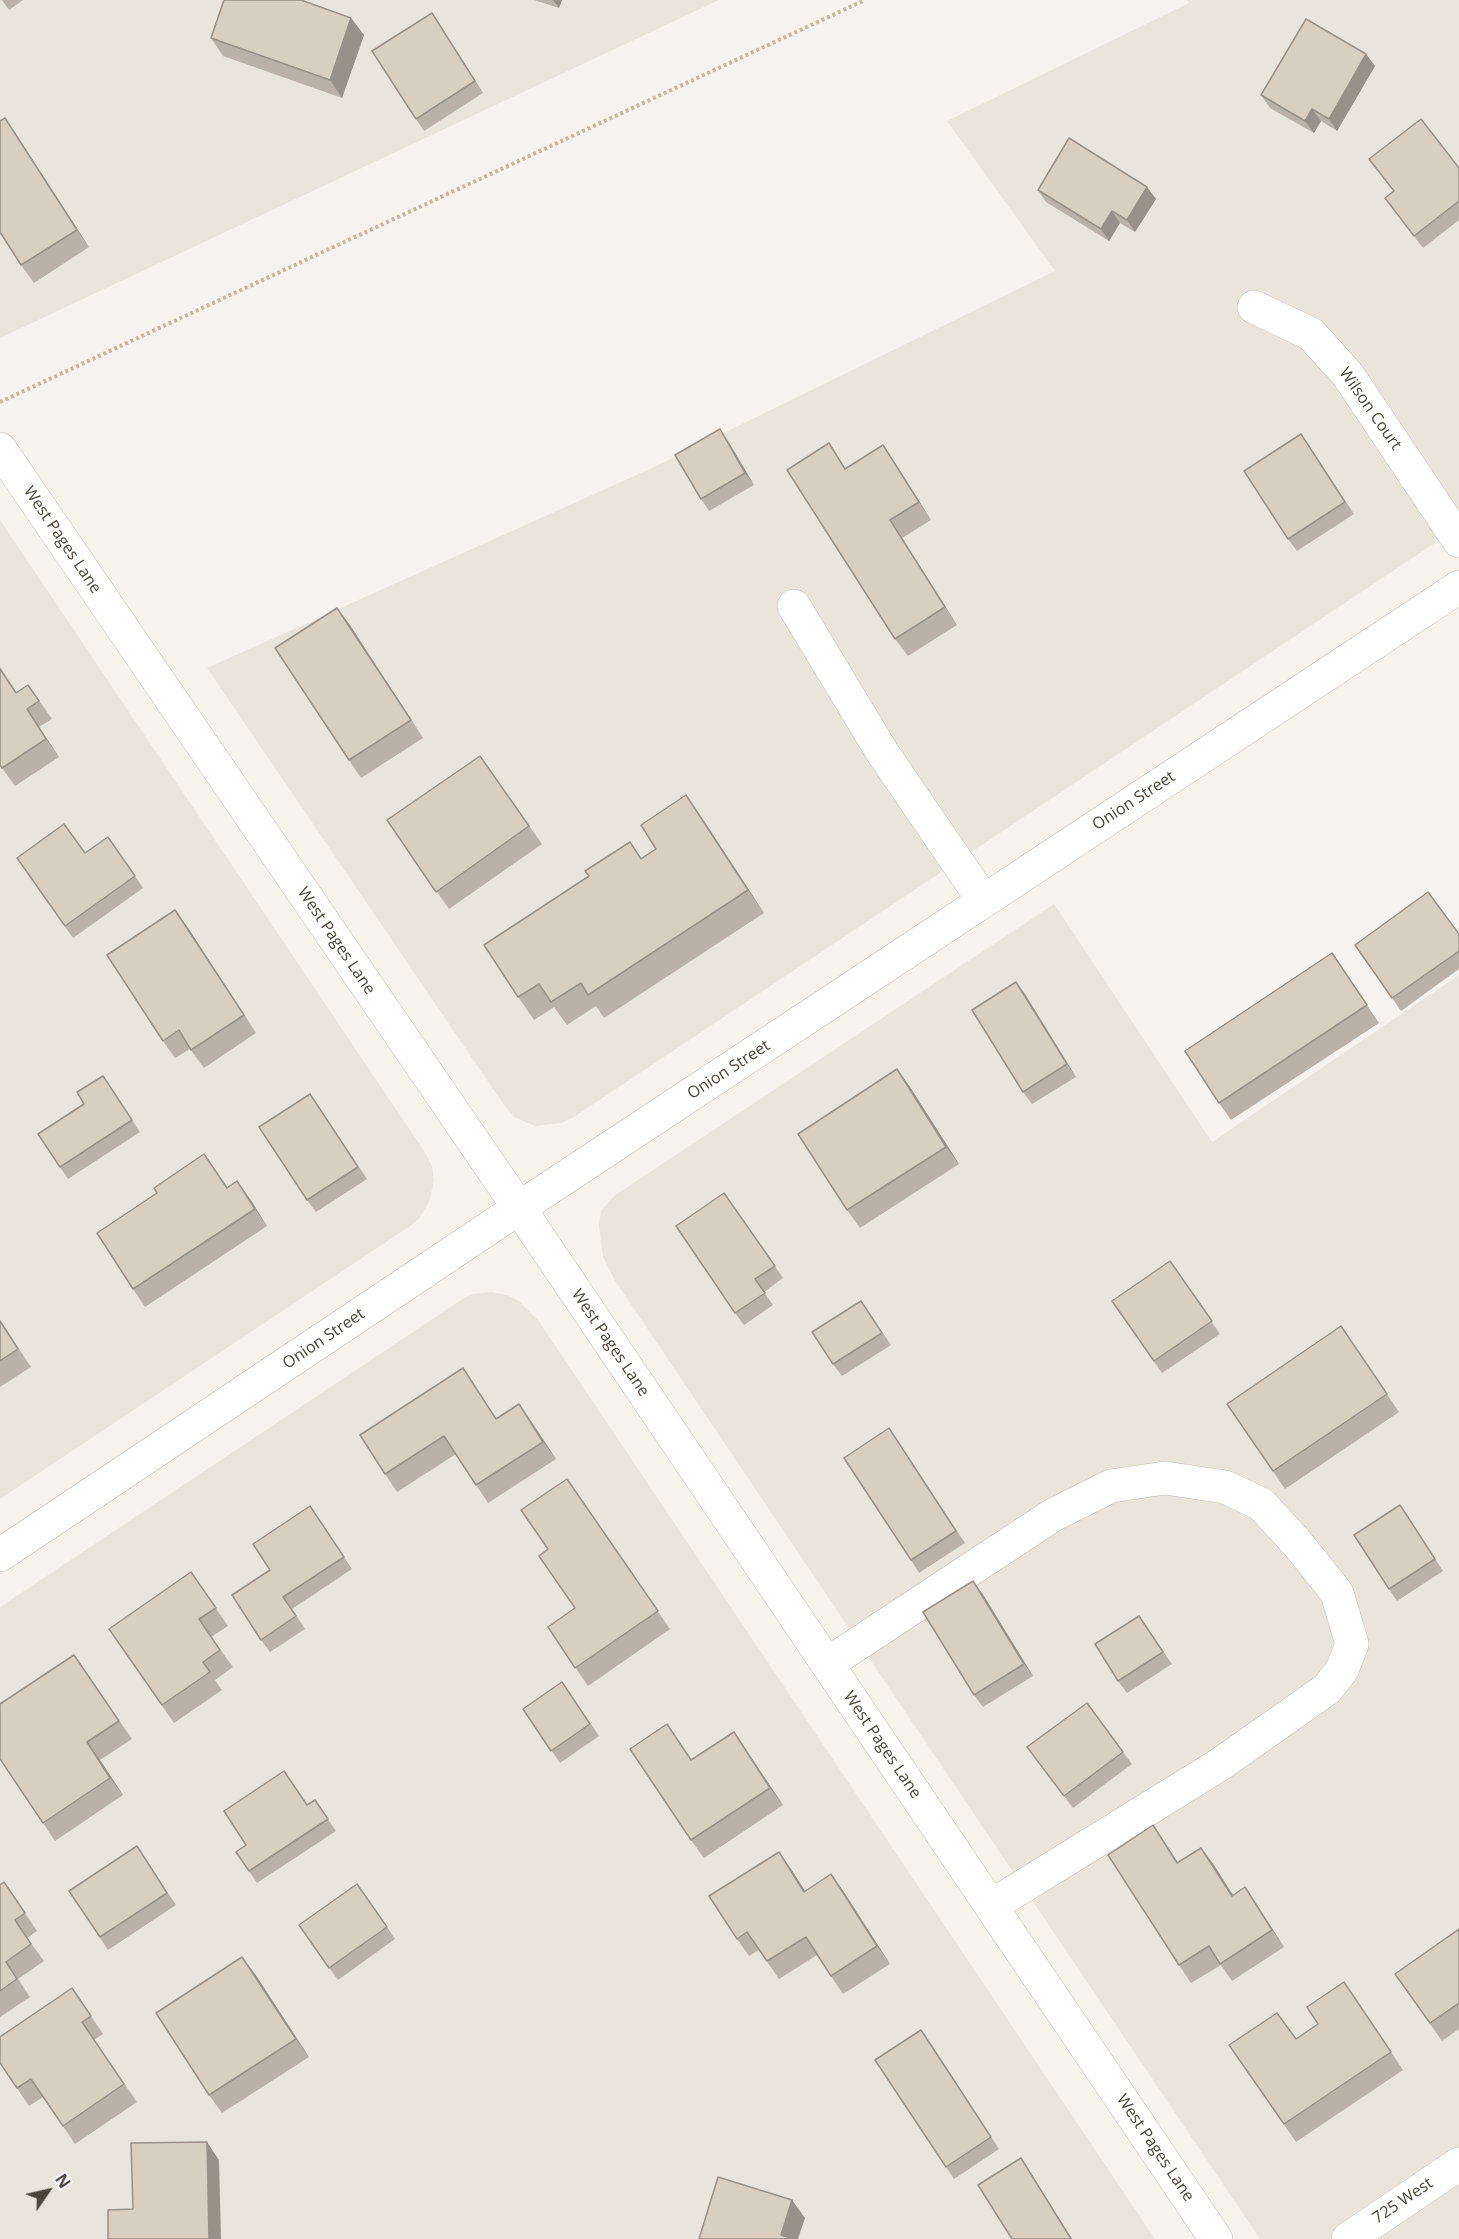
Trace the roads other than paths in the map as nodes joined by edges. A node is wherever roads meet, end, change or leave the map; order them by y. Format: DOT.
graph roads {
  1 [pos="1254,307"];
  2 [pos="0,449"];
  3 [pos="1459,541"];
  4 [pos="1459,587"];
  5 [pos="794,606"];
  6 [pos="984,901"];
  7 [pos="519,1208"];
  8 [pos="0,1555"];
  9 [pos="827,1664"];
  10 [pos="991,1906"];
  11 [pos="1459,2164"];
  12 [pos="1216,2239"];
  13 [pos="1348,2239"];
  1 -- 3 [label="street, Wilson Court"];
  2 -- 7 [label="street, West Pages Lane"];
  4 -- 6 [label="street, Onion Street"];
  5 -- 6 [label="street"];
  6 -- 7 [label="street, Onion Street"];
  7 -- 8 [label="street, Onion Street"];
  7 -- 9 [label="street, West Pages Lane"];
  9 -- 10 [label="street, West Pages Lane"];
  9 -- 10 [label="street"];
  10 -- 12 [label="street, West Pages Lane"];
  11 -- 13 [label="street, 725 West"];
}
